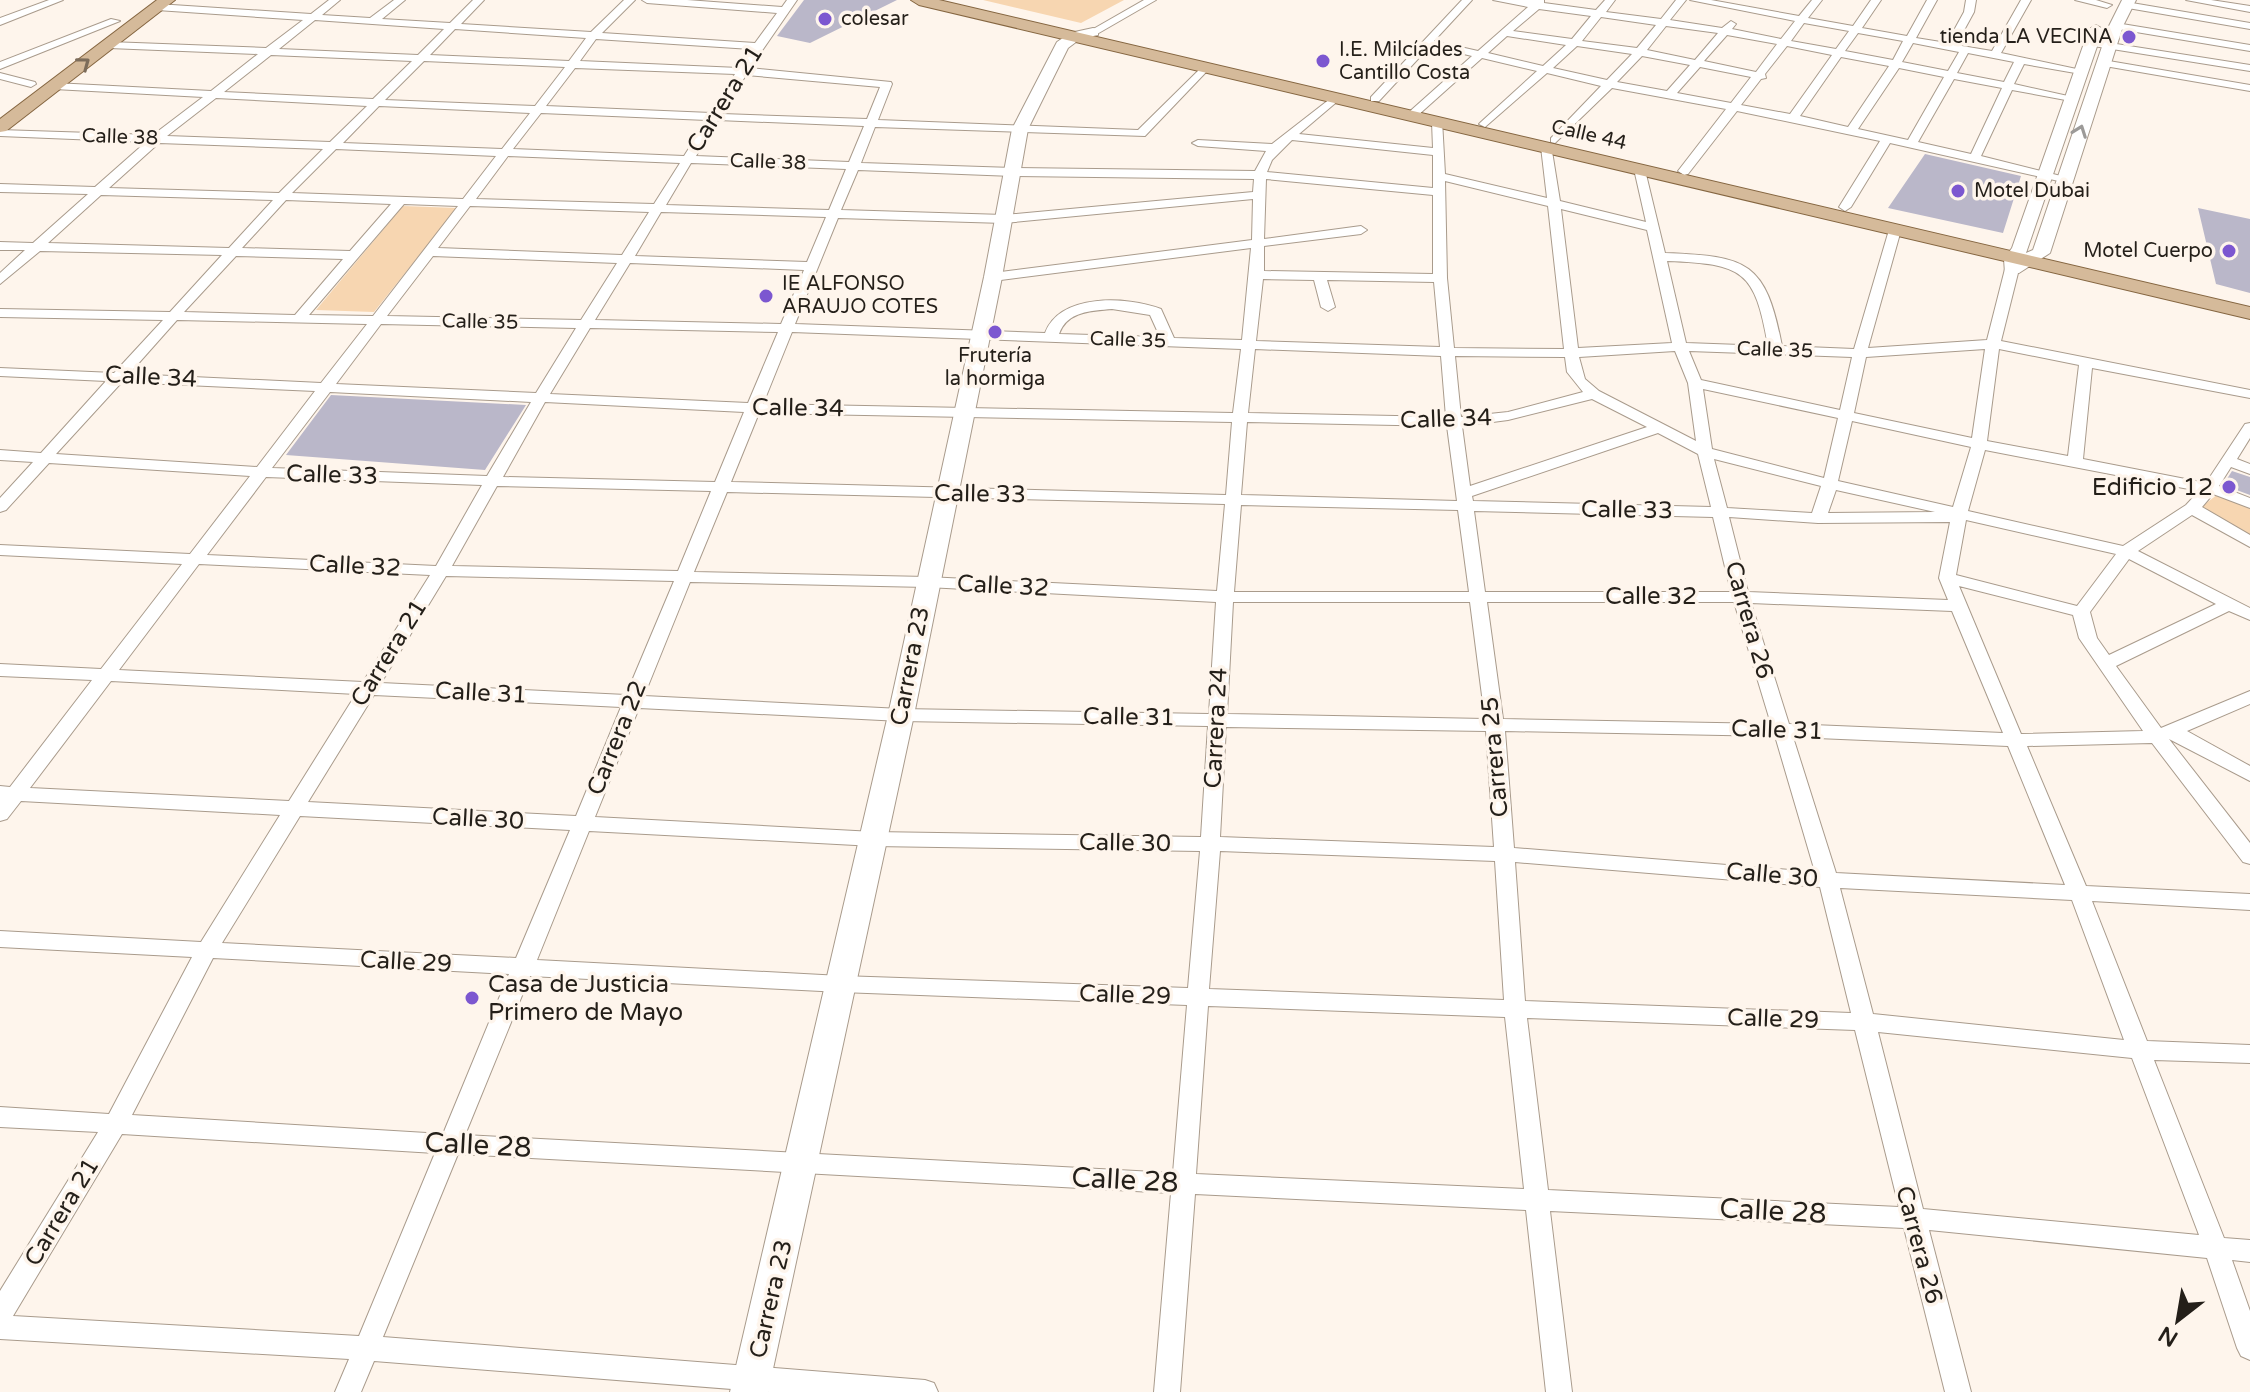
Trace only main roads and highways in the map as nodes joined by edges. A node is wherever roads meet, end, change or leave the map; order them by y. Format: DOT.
graph roads {
  1 [pos="919,0"];
  2 [pos="956,0"];
  3 [pos="156,2"];
  4 [pos="1084,34"];
  5 [pos="0,109"];
  6 [pos="1416,112"];
  7 [pos="0,130"];
  8 [pos="1551,144"];
  9 [pos="2022,258"];
  10 [pos="2250,302"];
  11 [pos="2250,313"];
  1 -- 4 [label="main road, Calle 44"];
  2 -- 4 [label="main road, Calle 44"];
  3 -- 5 [label="main road"];
  7 -- 3 [label="main road, one-way"];
  4 -- 6 [label="main road, Calle 44"];
  4 -- 6 [label="main road, Calle 44"];
  6 -- 8 [label="main road, Calle 44"];
  6 -- 8 [label="main road, Calle 44"];
  8 -- 9 [label="main road, Calle 44"];
  8 -- 9 [label="main road, Calle 44"];
  9 -- 10 [label="main road, Calle 44"];
  9 -- 11 [label="main road, Calle 44"];
}
